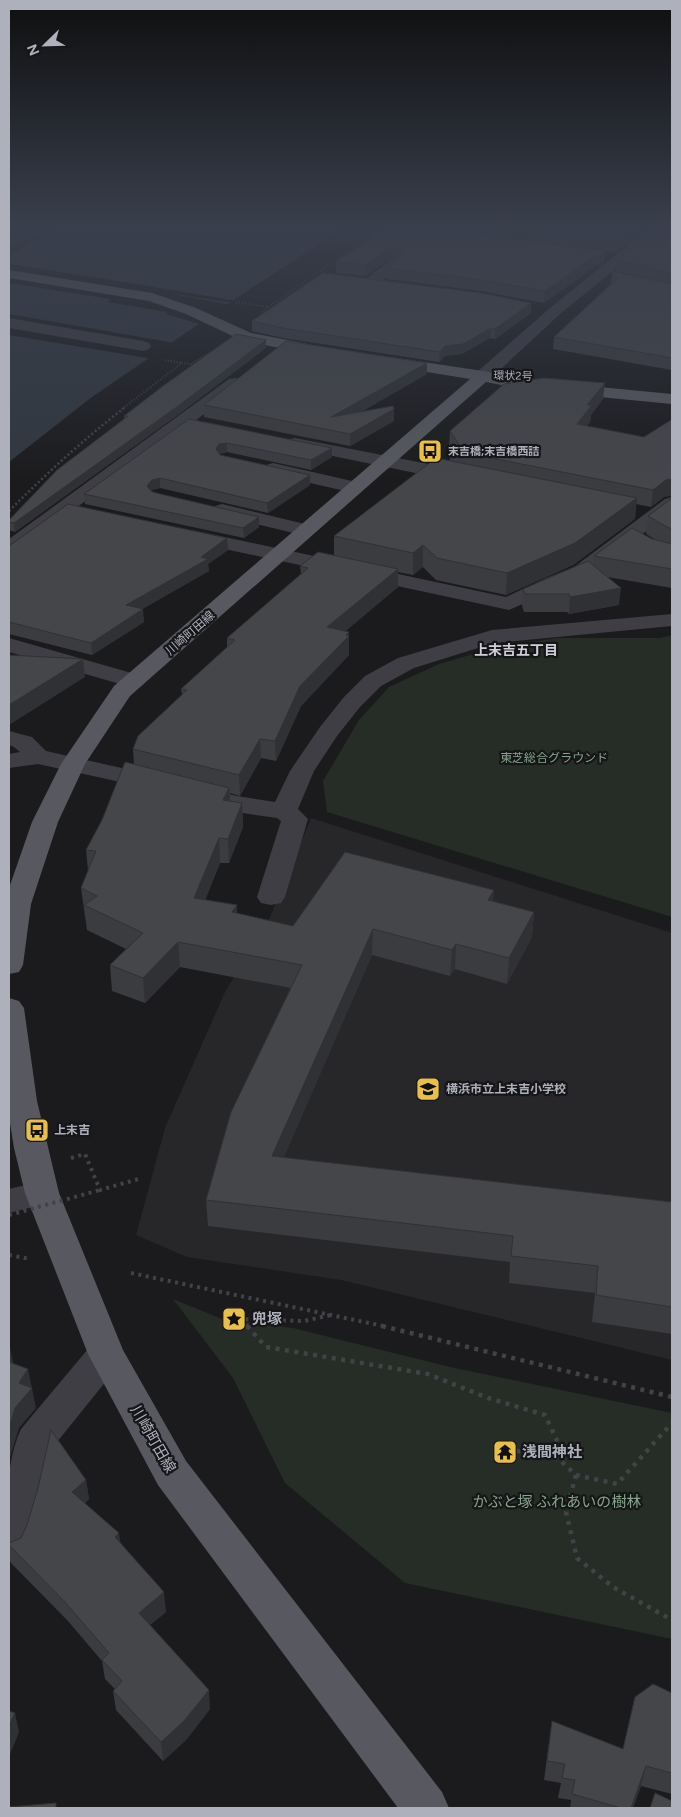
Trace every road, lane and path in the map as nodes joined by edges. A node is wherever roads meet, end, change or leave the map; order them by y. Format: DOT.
graph roads {
  1 [pos="188,310"];
  2 [pos="550,310"];
  3 [pos="555,311"];
  4 [pos="9,323"];
  5 [pos="143,346"];
  6 [pos="283,346"];
  7 [pos="212,351"];
  8 [pos="330,353"];
  9 [pos="266,359"];
  10 [pos="377,360"];
  11 [pos="250,371"];
  12 [pos="483,376"];
  13 [pos="672,389"];
  14 [pos="672,399"];
  15 [pos="186,420"];
  16 [pos="205,424"];
  17 [pos="283,440"];
  18 [pos="384,461"];
  19 [pos="256,465"];
  20 [pos="480,480"];
  21 [pos="354,487"];
  22 [pos="672,503"];
  23 [pos="208,507"];
  24 [pos="627,510"];
  25 [pos="9,512"];
  26 [pos="656,516"];
  27 [pos="306,530"];
  28 [pos="178,532"];
  29 [pos="630,535"];
  30 [pos="11,546"];
  31 [pos="651,547"];
  32 [pos="278,555"];
  33 [pos="672,620"];
  34 [pos="9,645"];
  35 [pos="134,681"];
  36 [pos="9,738"];
  37 [pos="38,757"];
  38 [pos="9,761"];
  39 [pos="73,764"];
  40 [pos="284,811"];
  41 [pos="270,897"];
  42 [pos="9,965"];
  43 [pos="9,1008"];
  44 [pos="84,1154"];
  45 [pos="142,1178"];
  46 [pos="100,1190"];
  47 [pos="25,1197"];
  48 [pos="9,1215"];
  49 [pos="131,1273"];
  50 [pos="334,1314"];
  51 [pos="106,1354"];
  52 [pos="672,1397"];
  53 [pos="672,1423"];
  54 [pos="507,1449"];
  55 [pos="559,1459"];
  56 [pos="576,1475"];
  57 [pos="9,1544"];
  58 [pos="672,1620"];
  59 [pos="426,1808"];
  1 -- 6 [label="main road"];
  2 -- 3 [label="street"];
  3 -- 12 [label="street"];
  4 -- 5 [label="street"];
  6 -- 8 [label="main road"];
  6 -- 9 [label="street"];
  7 -- 25 [label="path"];
  10 -- 12 [label="main road"];
  11 -- 15 [label="street"];
  12 -- 13 [label="main road, 環状2号"];
  12 -- 14 [label="main road, 環状2号"];
  12 -- 18 [label="main road, 川崎町田線"];
  15 -- 16 [label="street"];
  15 -- 30 [label="street"];
  17 -- 18 [label="street"];
  18 -- 20 [label="street"];
  18 -- 21 [label="main road, 川崎町田線"];
  19 -- 21 [label="street"];
  21 -- 27 [label="main road, 川崎町田線"];
  22 -- 26 [label="street"];
  23 -- 27 [label="street"];
  24 -- 26 [label="street"];
  26 -- 29 [label="street"];
  27 -- 32 [label="main road, 川崎町田線"];
  28 -- 32 [label="street"];
  29 -- 31 [label="street"];
  29 -- 32 [label="street"];
  32 -- 35 [label="main road, 川崎町田線"];
  33 -- 40 [label="street"];
  34 -- 35 [label="street"];
  35 -- 39 [label="main road, 川崎町田線"];
  36 -- 37 [label="street"];
  37 -- 38 [label="street"];
  37 -- 39 [label="street"];
  39 -- 40 [label="street"];
  39 -- 42 [label="main road, 川崎町田線"];
  40 -- 41 [label="street"];
  43 -- 47 [label="main road, 川崎町田線"];
  44 -- 46 [label="path"];
  45 -- 46 [label="path"];
  46 -- 48 [label="path, bridge"];
  47 -- 51 [label="main road, 川崎町田線"];
  49 -- 50 [label="path"];
  50 -- 52 [label="path"];
  50 -- 55 [label="path"];
  51 -- 57 [label="street"];
  51 -- 59 [label="main road, 川崎町田線"];
  53 -- 56 [label="path"];
  54 -- 55 [label="path"];
  55 -- 56 [label="path"];
  56 -- 58 [label="path"];
}
